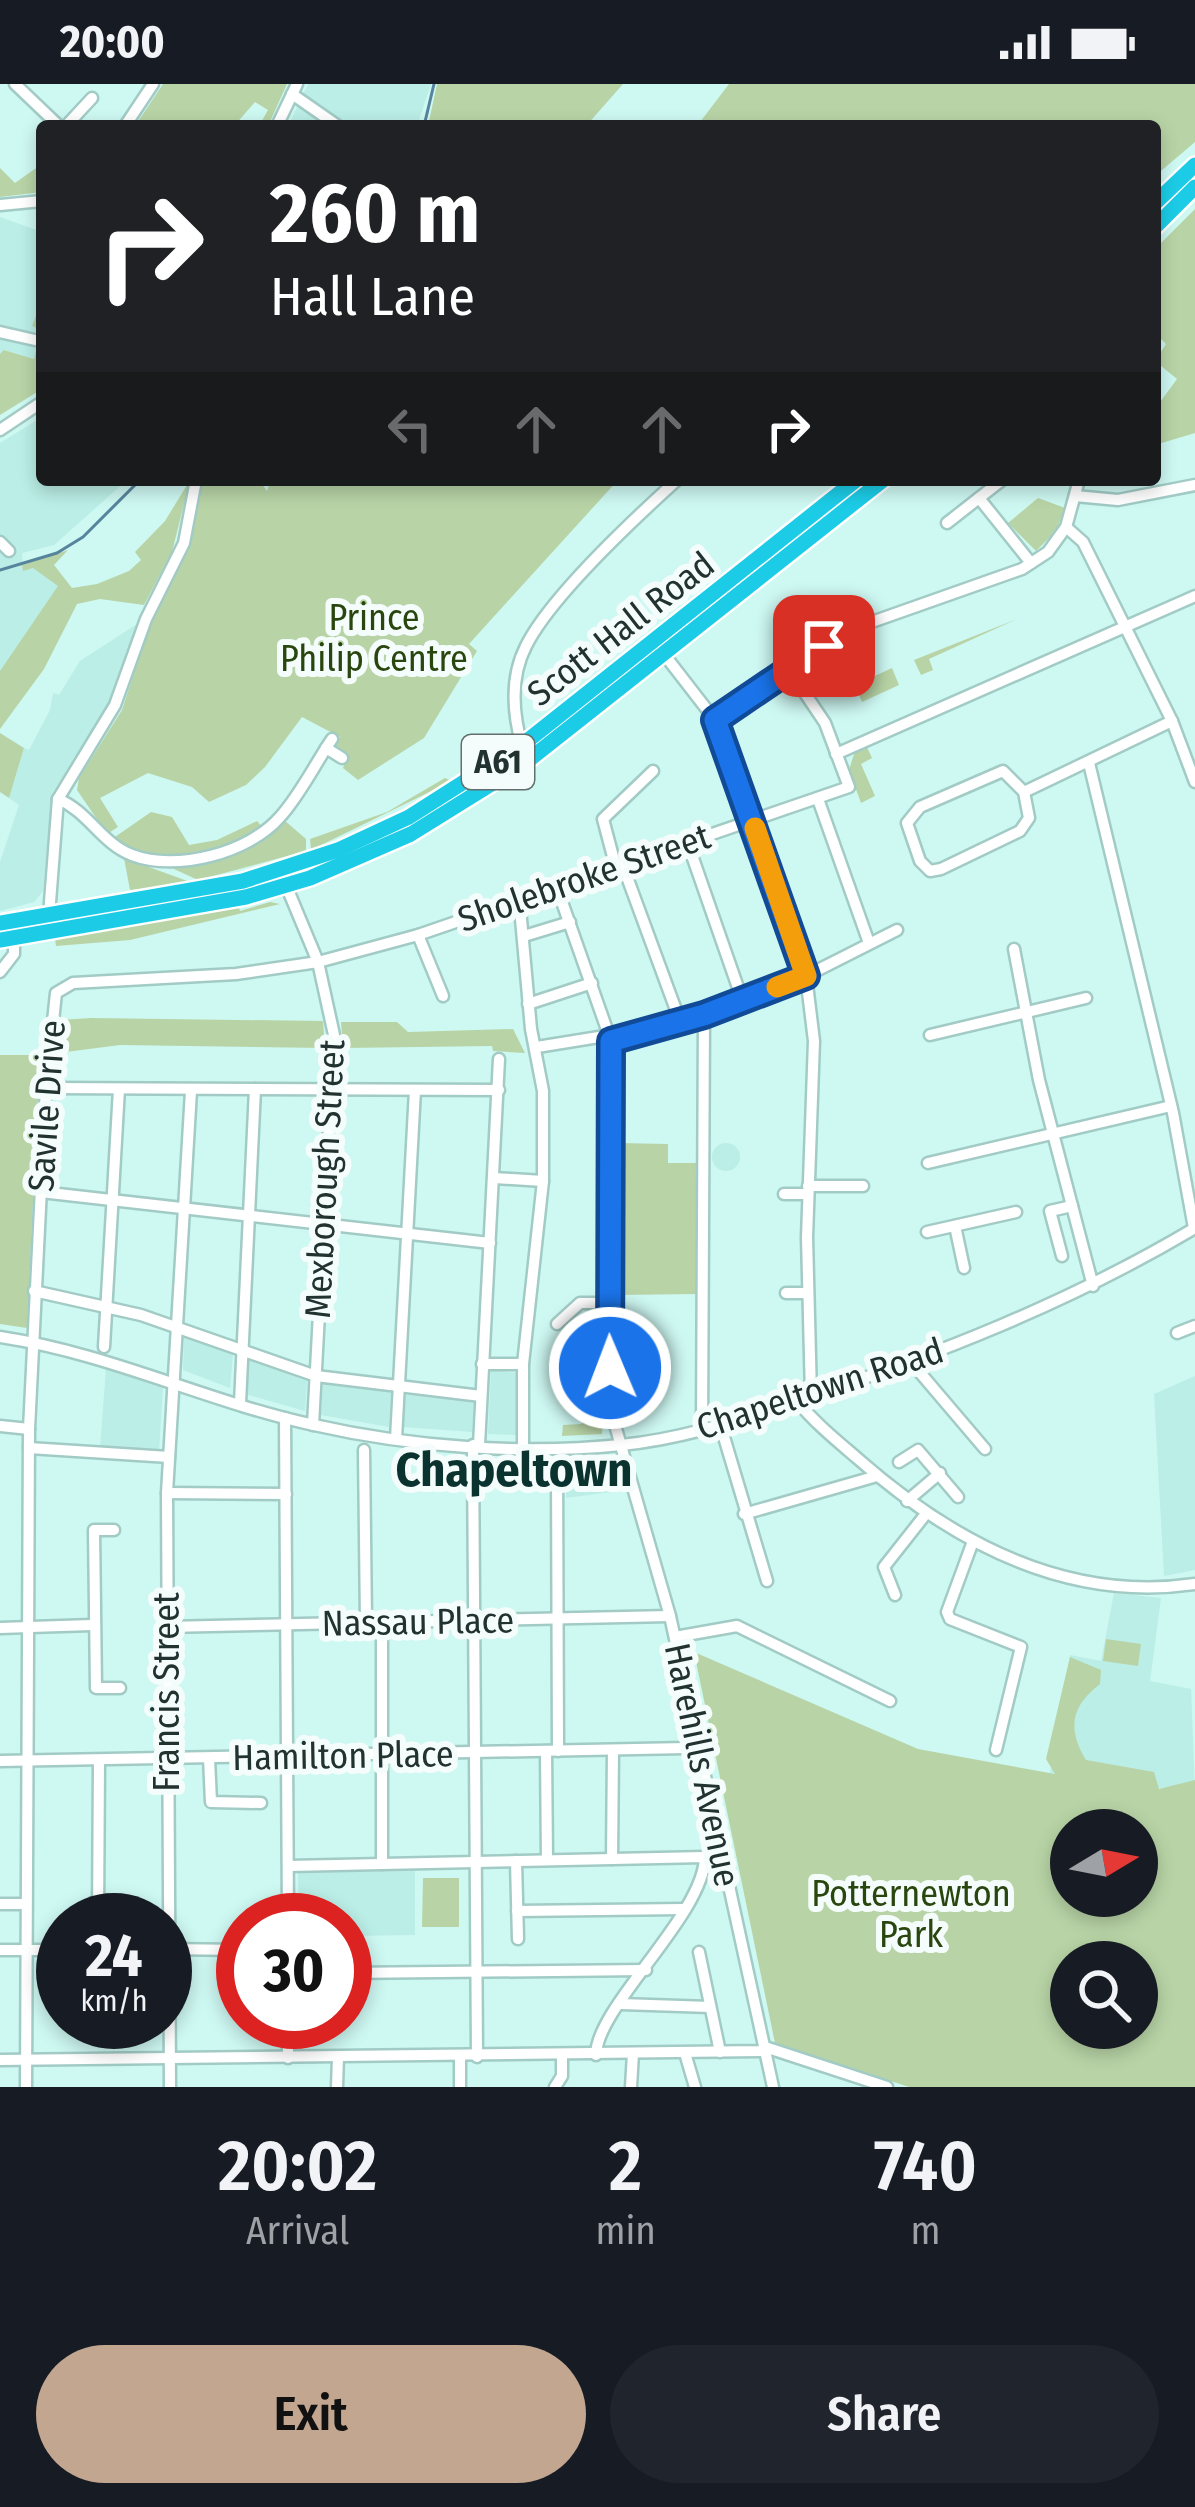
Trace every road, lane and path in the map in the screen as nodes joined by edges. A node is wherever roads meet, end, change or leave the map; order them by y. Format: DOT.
graph roads {
  1 [pos="15,84"];
  2 [pos="153,84"];
  3 [pos="295,89"];
  4 [pos="92,98"];
  5 [pos="55,120"];
  6 [pos="68,120"];
  7 [pos="129,120"];
  8 [pos="280,120"];
  9 [pos="331,120"];
  10 [pos="1195,165"];
  11 [pos="1195,187"];
  12 [pos="1161,197"];
  13 [pos="36,202"];
  14 [pos="0,205"];
  15 [pos="1161,221"];
  16 [pos="0,332"];
  17 [pos="35,340"];
  18 [pos="36,406"];
  19 [pos="0,430"];
  20 [pos="1195,485"];
  21 [pos="195,486"];
  22 [pos="671,486"];
  23 [pos="849,486"];
  24 [pos="875,486"];
  25 [pos="995,486"];
  26 [pos="1078,486"];
  27 [pos="1075,496"];
  28 [pos="980,498"];
  29 [pos="947,523"];
  30 [pos="1066,527"];
  31 [pos="1031,563"];
  32 [pos="1195,596"];
  33 [pos="1124,625"];
  34 [pos="659,648"];
  35 [pos="788,668"];
  36 [pos="715,720"];
  37 [pos="1172,721"];
  38 [pos="526,752"];
  39 [pos="836,754"];
  40 [pos="342,758"];
  41 [pos="1089,763"];
  42 [pos="653,771"];
  43 [pos="1195,782"];
  44 [pos="1024,792"];
  45 [pos="58,799"];
  46 [pos="818,799"];
  47 [pos="753,821"];
  48 [pos="688,844"];
  49 [pos="620,867"];
  50 [pos="283,878"];
  51 [pos="556,885"];
  52 [pos="519,897"];
  53 [pos="148,915"];
  54 [pos="50,920"];
  55 [pos="570,922"];
  56 [pos="7,930"];
  57 [pos="897,930"];
  58 [pos="418,935"];
  59 [pos="524,936"];
  60 [pos="869,943"];
  61 [pos="1014,950"];
  62 [pos="318,962"];
  63 [pos="0,972"];
  64 [pos="806,976"];
  65 [pos="592,983"];
  66 [pos="443,995"];
  67 [pos="1086,998"];
  68 [pos="742,999"];
  69 [pos="528,1004"];
  70 [pos="1025,1012"];
  71 [pos="704,1015"];
  72 [pos="680,1022"];
  73 [pos="930,1035"];
  74 [pos="609,1038"];
  75 [pos="537,1047"];
  76 [pos="499,1059"];
  77 [pos="46,1088"];
  78 [pos="119,1089"];
  79 [pos="332,1089"];
  80 [pos="255,1090"];
  81 [pos="416,1090"];
  82 [pos="499,1090"];
  83 [pos="191,1091"];
  84 [pos="1171,1106"];
  85 [pos="1052,1134"];
  86 [pos="928,1163"];
  87 [pos="494,1178"];
  88 [pos="543,1181"];
  89 [pos="863,1186"];
  90 [pos="808,1190"];
  91 [pos="41,1192"];
  92 [pos="784,1194"];
  93 [pos="112,1201"];
  94 [pos="1072,1206"];
  95 [pos="183,1208"];
  96 [pos="1016,1213"];
  97 [pos="248,1216"];
  98 [pos="324,1224"];
  99 [pos="955,1226"];
  100 [pos="1194,1228"];
  101 [pos="928,1232"];
  102 [pos="406,1234"];
  103 [pos="490,1243"];
  104 [pos="1062,1256"];
  105 [pos="964,1268"];
  106 [pos="1093,1286"];
  107 [pos="34,1291"];
  108 [pos="786,1293"];
  109 [pos="806,1293"];
  110 [pos="609,1303"];
  111 [pos="107,1306"];
  112 [pos="177,1327"];
  113 [pos="1195,1327"];
  114 [pos="575,1328"];
  115 [pos="1177,1333"];
  116 [pos="0,1337"];
  117 [pos="33,1342"];
  118 [pos="241,1351"];
  119 [pos="103,1352"];
  120 [pos="911,1362"];
  121 [pos="482,1364"];
  122 [pos="523,1364"];
  123 [pos="316,1376"];
  124 [pos="173,1379"];
  125 [pos="398,1387"];
  126 [pos="481,1396"];
  127 [pos="811,1396"];
  128 [pos="796,1400"];
  129 [pos="240,1403"];
  130 [pos="285,1418"];
  131 [pos="313,1425"];
  132 [pos="0,1426"];
  133 [pos="721,1427"];
  134 [pos="29,1429"];
  135 [pos="702,1431"];
  136 [pos="396,1438"];
  137 [pos="476,1445"];
  138 [pos="620,1445"];
  139 [pos="523,1447"];
  140 [pos="29,1448"];
  141 [pos="985,1449"];
  142 [pos="364,1450"];
  143 [pos="169,1457"];
  144 [pos="899,1462"];
  145 [pos="557,1465"];
  146 [pos="940,1473"];
  147 [pos="877,1476"];
  148 [pos="166,1493"];
  149 [pos="286,1494"];
  150 [pos="958,1497"];
  151 [pos="907,1501"];
  152 [pos="744,1514"];
  153 [pos="925,1515"];
  154 [pos="114,1530"];
  155 [pos="972,1544"];
  156 [pos="767,1581"];
  157 [pos="1195,1584"];
  158 [pos="895,1595"];
  159 [pos="670,1616"];
  160 [pos="559,1618"];
  161 [pos="472,1621"];
  162 [pos="382,1622"];
  163 [pos="366,1623"];
  164 [pos="92,1625"];
  165 [pos="289,1625"];
  166 [pos="27,1627"];
  167 [pos="0,1628"];
  168 [pos="166,1628"];
  169 [pos="674,1637"];
  170 [pos="120,1688"];
  171 [pos="890,1701"];
  172 [pos="687,1748"];
  173 [pos="613,1750"];
  174 [pos="996,1750"];
  175 [pos="552,1751"];
  176 [pos="473,1753"];
  177 [pos="382,1755"];
  178 [pos="289,1757"];
  179 [pos="209,1758"];
  180 [pos="167,1759"];
  181 [pos="26,1760"];
  182 [pos="99,1761"];
  183 [pos="0,1762"];
  184 [pos="262,1803"];
  185 [pos="612,1858"];
  186 [pos="548,1860"];
  187 [pos="516,1861"];
  188 [pos="475,1862"];
  189 [pos="382,1864"];
  190 [pos="289,1866"];
  191 [pos="98,1893"];
  192 [pos="167,1893"];
  193 [pos="288,1893"];
  194 [pos="0,1904"];
  195 [pos="26,1904"];
  196 [pos="682,1909"];
  197 [pos="517,1911"];
  198 [pos="518,1940"];
  199 [pos="0,1950"];
  200 [pos="26,1950"];
  201 [pos="36,1950"];
  202 [pos="699,1952"];
  203 [pos="476,1970"];
  204 [pos="646,1970"];
  205 [pos="372,1972"];
  206 [pos="620,2004"];
  207 [pos="710,2007"];
  208 [pos="171,2049"];
  209 [pos="288,2049"];
  210 [pos="761,2051"];
  211 [pos="720,2052"];
  212 [pos="633,2053"];
  213 [pos="685,2053"];
  214 [pos="562,2055"];
  215 [pos="596,2055"];
  216 [pos="338,2057"];
  217 [pos="460,2057"];
  218 [pos="477,2057"];
  219 [pos="171,2058"];
  220 [pos="288,2058"];
  221 [pos="0,2060"];
  222 [pos="27,2060"];
  223 [pos="874,2085"];
  224 [pos="26,2087"];
  225 [pos="170,2087"];
  226 [pos="337,2087"];
  227 [pos="460,2087"];
  228 [pos="556,2087"];
  229 [pos="631,2087"];
  230 [pos="695,2087"];
  231 [pos="773,2087"];
  232 [pos="887,2087"];
  1 -- 5 [label="street"];
  2 -- 7 [label="street"];
  3 -- 8 [label="street"];
  3 -- 9 [label="street"];
  4 -- 6 [label="street"];
  10 -- 12 [label="highway"];
  11 -- 15 [label="highway"];
  13 -- 14 [label="street"];
  16 -- 17 [label="street"];
  18 -- 19 [label="street"];
  20 -- 27 [label="street"];
  21 -- 45 [label="street"];
  22 -- 38 [label="street"];
  23 -- 34 [label="highway, Scott Hall Road / A61"];
  24 -- 34 [label="highway, Scott Hall Road / A61"];
  25 -- 28 [label="street"];
  26 -- 27 [label="street"];
  27 -- 30 [label="street"];
  28 -- 29 [label="street"];
  28 -- 31 [label="street"];
  30 -- 31 [label="street"];
  30 -- 33 [label="street"];
  31 -- 35 [label="street"];
  32 -- 33 [label="street"];
  33 -- 37 [label="street"];
  33 -- 39 [label="street"];
  34 -- 36 [label="street"];
  34 -- 38 [label="highway, Scott Hall Road / A61"];
  35 -- 36 [label="street"];
  35 -- 39 [label="street"];
  36 -- 47 [label="street"];
  37 -- 41 [label="street"];
  37 -- 43 [label="street"];
  38 -- 50 [label="highway, Scott Hall Road / A61"];
  39 -- 46 [label="street, Sholebroke Street"];
  40 -- 45 [label="street"];
  41 -- 44 [label="street"];
  41 -- 84 [label="street"];
  42 -- 49 [label="street"];
  44 -- 44 [label="street"];
  45 -- 54 [label="street"];
  46 -- 47 [label="street, Sholebroke Street"];
  46 -- 60 [label="street"];
  47 -- 48 [label="street, Sholebroke Street"];
  47 -- 64 [label="street"];
  48 -- 49 [label="street, Sholebroke Street"];
  48 -- 68 [label="street"];
  49 -- 51 [label="street, Sholebroke Street"];
  49 -- 72 [label="street"];
  50 -- 53 [label="highway, Scott Hall Road / A61"];
  50 -- 54 [label="highway, Scott Hall Road / A61"];
  50 -- 62 [label="street, Mexborough Street"];
  51 -- 52 [label="street, Sholebroke Street"];
  51 -- 55 [label="street, Harehills Avenue"];
  52 -- 58 [label="street, Sholebroke Street"];
  52 -- 59 [label="street"];
  53 -- 54 [label="highway, Scott Hall Road / A61"];
  53 -- 54 [label="street, Scott Hall Road"];
  54 -- 56 [label="highway, Scott Hall Road / A61"];
  55 -- 59 [label="street"];
  55 -- 65 [label="street, Harehills Avenue"];
  56 -- 63 [label="street"];
  57 -- 60 [label="street"];
  58 -- 62 [label="street, Sholebroke Street"];
  58 -- 66 [label="street"];
  59 -- 69 [label="street"];
  60 -- 64 [label="street"];
  61 -- 70 [label="street"];
  62 -- 77 [label="street, Savile Drive"];
  62 -- 79 [label="street, Mexborough Street"];
  64 -- 68 [label="street"];
  64 -- 90 [label="street"];
  65 -- 69 [label="street"];
  65 -- 74 [label="street, Harehills Avenue"];
  67 -- 70 [label="street"];
  68 -- 71 [label="street"];
  69 -- 75 [label="street"];
  70 -- 73 [label="street"];
  70 -- 85 [label="street"];
  71 -- 72 [label="street"];
  71 -- 135 [label="street"];
  72 -- 74 [label="street"];
  74 -- 75 [label="street"];
  74 -- 110 [label="street, Harehills Avenue"];
  75 -- 88 [label="street"];
  76 -- 82 [label="street"];
  77 -- 78 [label="street"];
  77 -- 91 [label="street, Savile Drive"];
  78 -- 83 [label="street"];
  78 -- 93 [label="street"];
  79 -- 80 [label="street"];
  79 -- 81 [label="street"];
  79 -- 98 [label="street, Mexborough Street"];
  80 -- 83 [label="street"];
  80 -- 97 [label="street"];
  81 -- 82 [label="street"];
  81 -- 102 [label="street"];
  82 -- 87 [label="street"];
  83 -- 95 [label="street, Francis Street"];
  84 -- 85 [label="street"];
  84 -- 100 [label="street"];
  85 -- 86 [label="street"];
  85 -- 94 [label="street"];
  87 -- 88 [label="street"];
  87 -- 103 [label="street"];
  88 -- 122 [label="street"];
  89 -- 90 [label="street"];
  90 -- 92 [label="street"];
  90 -- 109 [label="street"];
  91 -- 93 [label="street"];
  91 -- 107 [label="street, Savile Drive"];
  93 -- 95 [label="street"];
  93 -- 111 [label="street"];
  94 -- 104 [label="street"];
  94 -- 106 [label="street"];
  95 -- 97 [label="street"];
  95 -- 112 [label="street, Francis Street"];
  96 -- 99 [label="street"];
  97 -- 98 [label="street"];
  97 -- 118 [label="street"];
  98 -- 102 [label="street"];
  98 -- 123 [label="street, Mexborough Street"];
  99 -- 101 [label="street"];
  99 -- 105 [label="street"];
  100 -- 106 [label="street, Chapeltown Road"];
  102 -- 103 [label="street"];
  102 -- 125 [label="street"];
  103 -- 121 [label="street"];
  106 -- 120 [label="street, Chapeltown Road"];
  107 -- 111 [label="street"];
  107 -- 117 [label="street, Savile Drive"];
  108 -- 109 [label="street"];
  109 -- 127 [label="street"];
  110 -- 114 [label="street"];
  110 -- 138 [label="street, Harehills Avenue"];
  111 -- 112 [label="street"];
  111 -- 119 [label="street"];
  112 -- 118 [label="street"];
  112 -- 124 [label="street, Francis Street"];
  113 -- 115 [label="street"];
  116 -- 117 [label="street, Chapeltown Road"];
  117 -- 119 [label="street, Chapeltown Road"];
  117 -- 134 [label="street, Savile Drive"];
  118 -- 123 [label="street"];
  118 -- 129 [label="street"];
  119 -- 124 [label="street, Chapeltown Road"];
  120 -- 127 [label="street, Chapeltown Road"];
  120 -- 141 [label="street"];
  121 -- 122 [label="street"];
  121 -- 126 [label="street"];
  122 -- 139 [label="street"];
  123 -- 125 [label="street"];
  123 -- 131 [label="street, Mexborough Street"];
  124 -- 129 [label="street, Chapeltown Road"];
  124 -- 143 [label="street, Francis Street"];
  125 -- 126 [label="street"];
  125 -- 136 [label="street"];
  126 -- 137 [label="street"];
  127 -- 128 [label="street, Chapeltown Road"];
  128 -- 133 [label="street, Chapeltown Road"];
  128 -- 147 [label="street"];
  129 -- 130 [label="street, Chapeltown Road"];
  130 -- 131 [label="street, Chapeltown Road"];
  130 -- 149 [label="street"];
  131 -- 136 [label="street, Chapeltown Road"];
  132 -- 134 [label="street"];
  133 -- 135 [label="street, Chapeltown Road"];
  133 -- 152 [label="street"];
  134 -- 140 [label="street, Savile Drive"];
  135 -- 138 [label="street, Chapeltown Road"];
  136 -- 137 [label="street, Chapeltown Road"];
  137 -- 139 [label="street, Chapeltown Road"];
  137 -- 161 [label="street"];
  138 -- 139 [label="street, Chapeltown Road"];
  138 -- 159 [label="street, Harehills Avenue"];
  140 -- 143 [label="street"];
  140 -- 166 [label="street, Savile Drive"];
  142 -- 163 [label="street"];
  143 -- 148 [label="street, Francis Street"];
  144 -- 146 [label="street"];
  145 -- 160 [label="street"];
  146 -- 150 [label="street"];
  146 -- 151 [label="street"];
  147 -- 151 [label="street"];
  147 -- 152 [label="street"];
  148 -- 149 [label="street"];
  148 -- 168 [label="street, Francis Street"];
  149 -- 165 [label="street"];
  151 -- 153 [label="street"];
  152 -- 156 [label="street"];
  153 -- 155 [label="street"];
  153 -- 158 [label="street"];
  154 -- 164 [label="street"];
  155 -- 157 [label="street"];
  155 -- 174 [label="street"];
  159 -- 160 [label="street, Nassau Place"];
  159 -- 169 [label="street, Harehills Avenue"];
  160 -- 161 [label="street, Nassau Place"];
  160 -- 175 [label="street"];
  161 -- 162 [label="street, Nassau Place"];
  161 -- 176 [label="street"];
  162 -- 163 [label="street, Nassau Place"];
  162 -- 177 [label="street"];
  163 -- 165 [label="street, Nassau Place"];
  164 -- 166 [label="street"];
  164 -- 170 [label="street"];
  165 -- 168 [label="street, Nassau Place"];
  165 -- 178 [label="street"];
  166 -- 167 [label="street"];
  166 -- 181 [label="street, Savile Drive"];
  168 -- 180 [label="street, Francis Street"];
  169 -- 171 [label="street"];
  169 -- 210 [label="street, Harehills Avenue"];
  172 -- 173 [label="street, Hamilton Place"];
  173 -- 175 [label="street, Hamilton Place"];
  173 -- 185 [label="street"];
  175 -- 176 [label="street, Hamilton Place"];
  175 -- 186 [label="street"];
  176 -- 177 [label="street, Hamilton Place"];
  176 -- 188 [label="street"];
  177 -- 178 [label="street, Hamilton Place"];
  177 -- 189 [label="street"];
  178 -- 179 [label="street, Hamilton Place"];
  178 -- 190 [label="street"];
  179 -- 180 [label="street, Hamilton Place"];
  179 -- 184 [label="street"];
  180 -- 182 [label="street, Hamilton Place"];
  180 -- 192 [label="street, Francis Street"];
  181 -- 182 [label="street, Hamilton Place"];
  181 -- 183 [label="street, Hamilton Place"];
  181 -- 195 [label="street, Savile Drive"];
  182 -- 191 [label="street"];
  185 -- 186 [label="street"];
  185 -- 196 [label="street"];
  186 -- 187 [label="street"];
  187 -- 188 [label="street"];
  187 -- 197 [label="street"];
  188 -- 189 [label="street"];
  188 -- 203 [label="street"];
  189 -- 190 [label="street"];
  190 -- 193 [label="street"];
  194 -- 195 [label="street"];
  195 -- 200 [label="street, Savile Drive"];
  196 -- 197 [label="street"];
  196 -- 204 [label="street"];
  197 -- 198 [label="street"];
  199 -- 200 [label="street"];
  200 -- 201 [label="street"];
  200 -- 222 [label="street, Savile Drive"];
  202 -- 207 [label="street"];
  203 -- 204 [label="street"];
  203 -- 205 [label="street"];
  203 -- 218 [label="street"];
  204 -- 206 [label="street"];
  206 -- 207 [label="street"];
  206 -- 215 [label="street"];
  207 -- 211 [label="street"];
  208 -- 219 [label="street, Francis Street"];
  209 -- 220 [label="street"];
  210 -- 211 [label="street"];
  210 -- 223 [label="street"];
  210 -- 231 [label="street, Harehills Avenue"];
  211 -- 213 [label="street"];
  212 -- 213 [label="street"];
  212 -- 215 [label="street"];
  212 -- 229 [label="street"];
  213 -- 230 [label="street"];
  214 -- 215 [label="street"];
  214 -- 218 [label="street"];
  214 -- 228 [label="street"];
  216 -- 217 [label="street"];
  216 -- 220 [label="street"];
  216 -- 226 [label="street"];
  217 -- 218 [label="street"];
  217 -- 227 [label="street"];
  219 -- 220 [label="street"];
  219 -- 222 [label="street"];
  219 -- 225 [label="street, Francis Street"];
  221 -- 222 [label="street"];
  222 -- 224 [label="street, Savile Drive"];
  223 -- 232 [label="street"];
}
